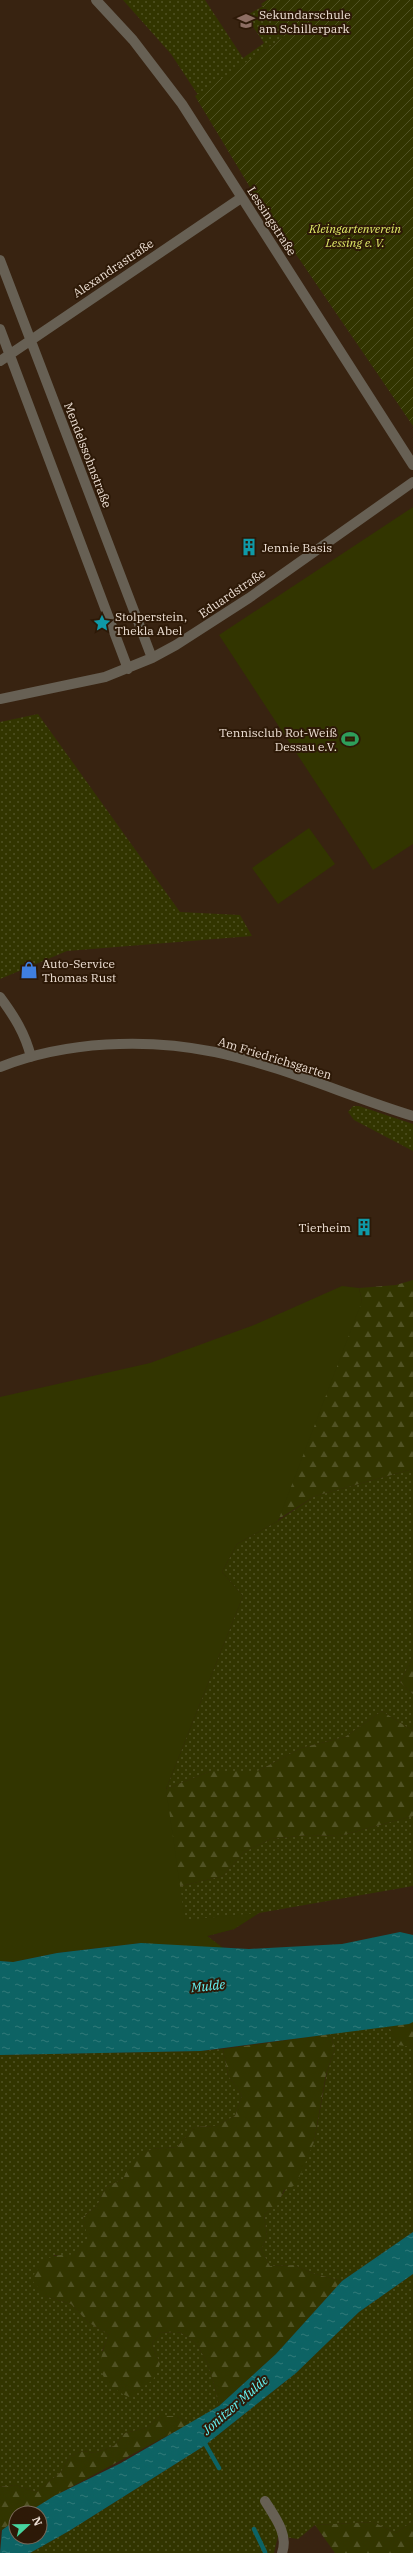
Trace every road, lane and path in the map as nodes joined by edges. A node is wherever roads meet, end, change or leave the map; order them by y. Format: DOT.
graph roads {
  1 [pos="96,0"];
  2 [pos="241,198"];
  3 [pos="0,260"];
  4 [pos="0,329"];
  5 [pos="30,340"];
  6 [pos="10,356"];
  7 [pos="0,361"];
  8 [pos="413,465"];
  9 [pos="413,482"];
  10 [pos="152,658"];
  11 [pos="128,669"];
  12 [pos="0,700"];
  13 [pos="0,997"];
  14 [pos="31,1057"];
  15 [pos="0,1067"];
  16 [pos="413,1116"];
  17 [pos="265,2500"];
  18 [pos="282,2553"];
  1 -- 2 [label="street, Lessingstraße"];
  2 -- 5 [label="street, Alexandrastraße"];
  2 -- 8 [label="street, Lessingstraße"];
  3 -- 5 [label="street, Mendelssohnstraße"];
  4 -- 6 [label="street"];
  5 -- 6 [label="street, Alexandrastraße"];
  5 -- 10 [label="street, Mendelssohnstraße"];
  6 -- 7 [label="street, Alexandrastraße"];
  6 -- 11 [label="street"];
  9 -- 10 [label="street, Eduardstraße"];
  10 -- 11 [label="street, Eduardstraße"];
  11 -- 12 [label="street, Eduardstraße"];
  13 -- 14 [label="street"];
  14 -- 15 [label="street, Am Friedrichsgarten"];
  14 -- 16 [label="street, Am Friedrichsgarten"];
  17 -- 18 [label="street"];
}
